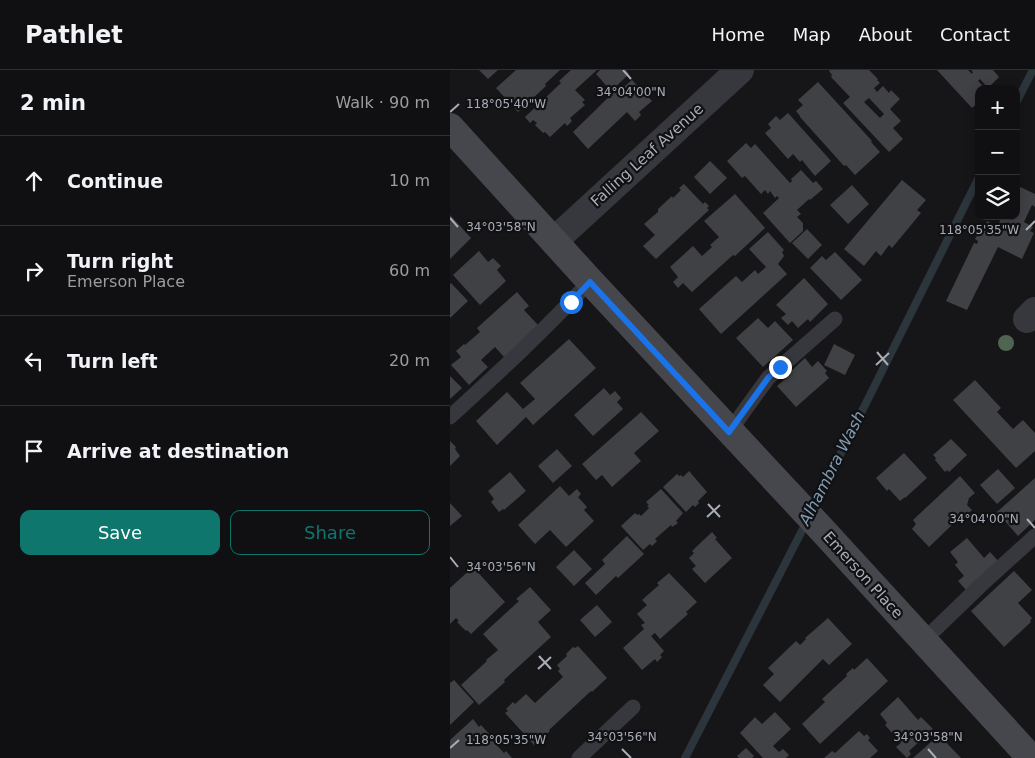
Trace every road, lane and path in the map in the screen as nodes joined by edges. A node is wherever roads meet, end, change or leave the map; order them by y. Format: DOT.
graph roads {
  1 [pos="740,70"];
  2 [pos="450,127"];
  3 [pos="554,241"];
  4 [pos="590,282"];
  5 [pos="835,319"];
  6 [pos="450,417"];
  7 [pos="729,432"];
  8 [pos="1035,536"];
  9 [pos="923,641"];
  10 [pos="633,708"];
  11 [pos="579,758"];
  12 [pos="1031,758"];
  1 -- 3 [label="street, Falling Leaf Avenue"];
  2 -- 3 [label="street, Emerson Place"];
  3 -- 4 [label="street, Emerson Place"];
  4 -- 6 [label="lane"];
  4 -- 7 [label="street, Emerson Place"];
  5 -- 7 [label="lane"];
  7 -- 9 [label="street, Emerson Place"];
  8 -- 9 [label="lane"];
  9 -- 12 [label="street, Emerson Place"];
  10 -- 11 [label="lane"];
}
